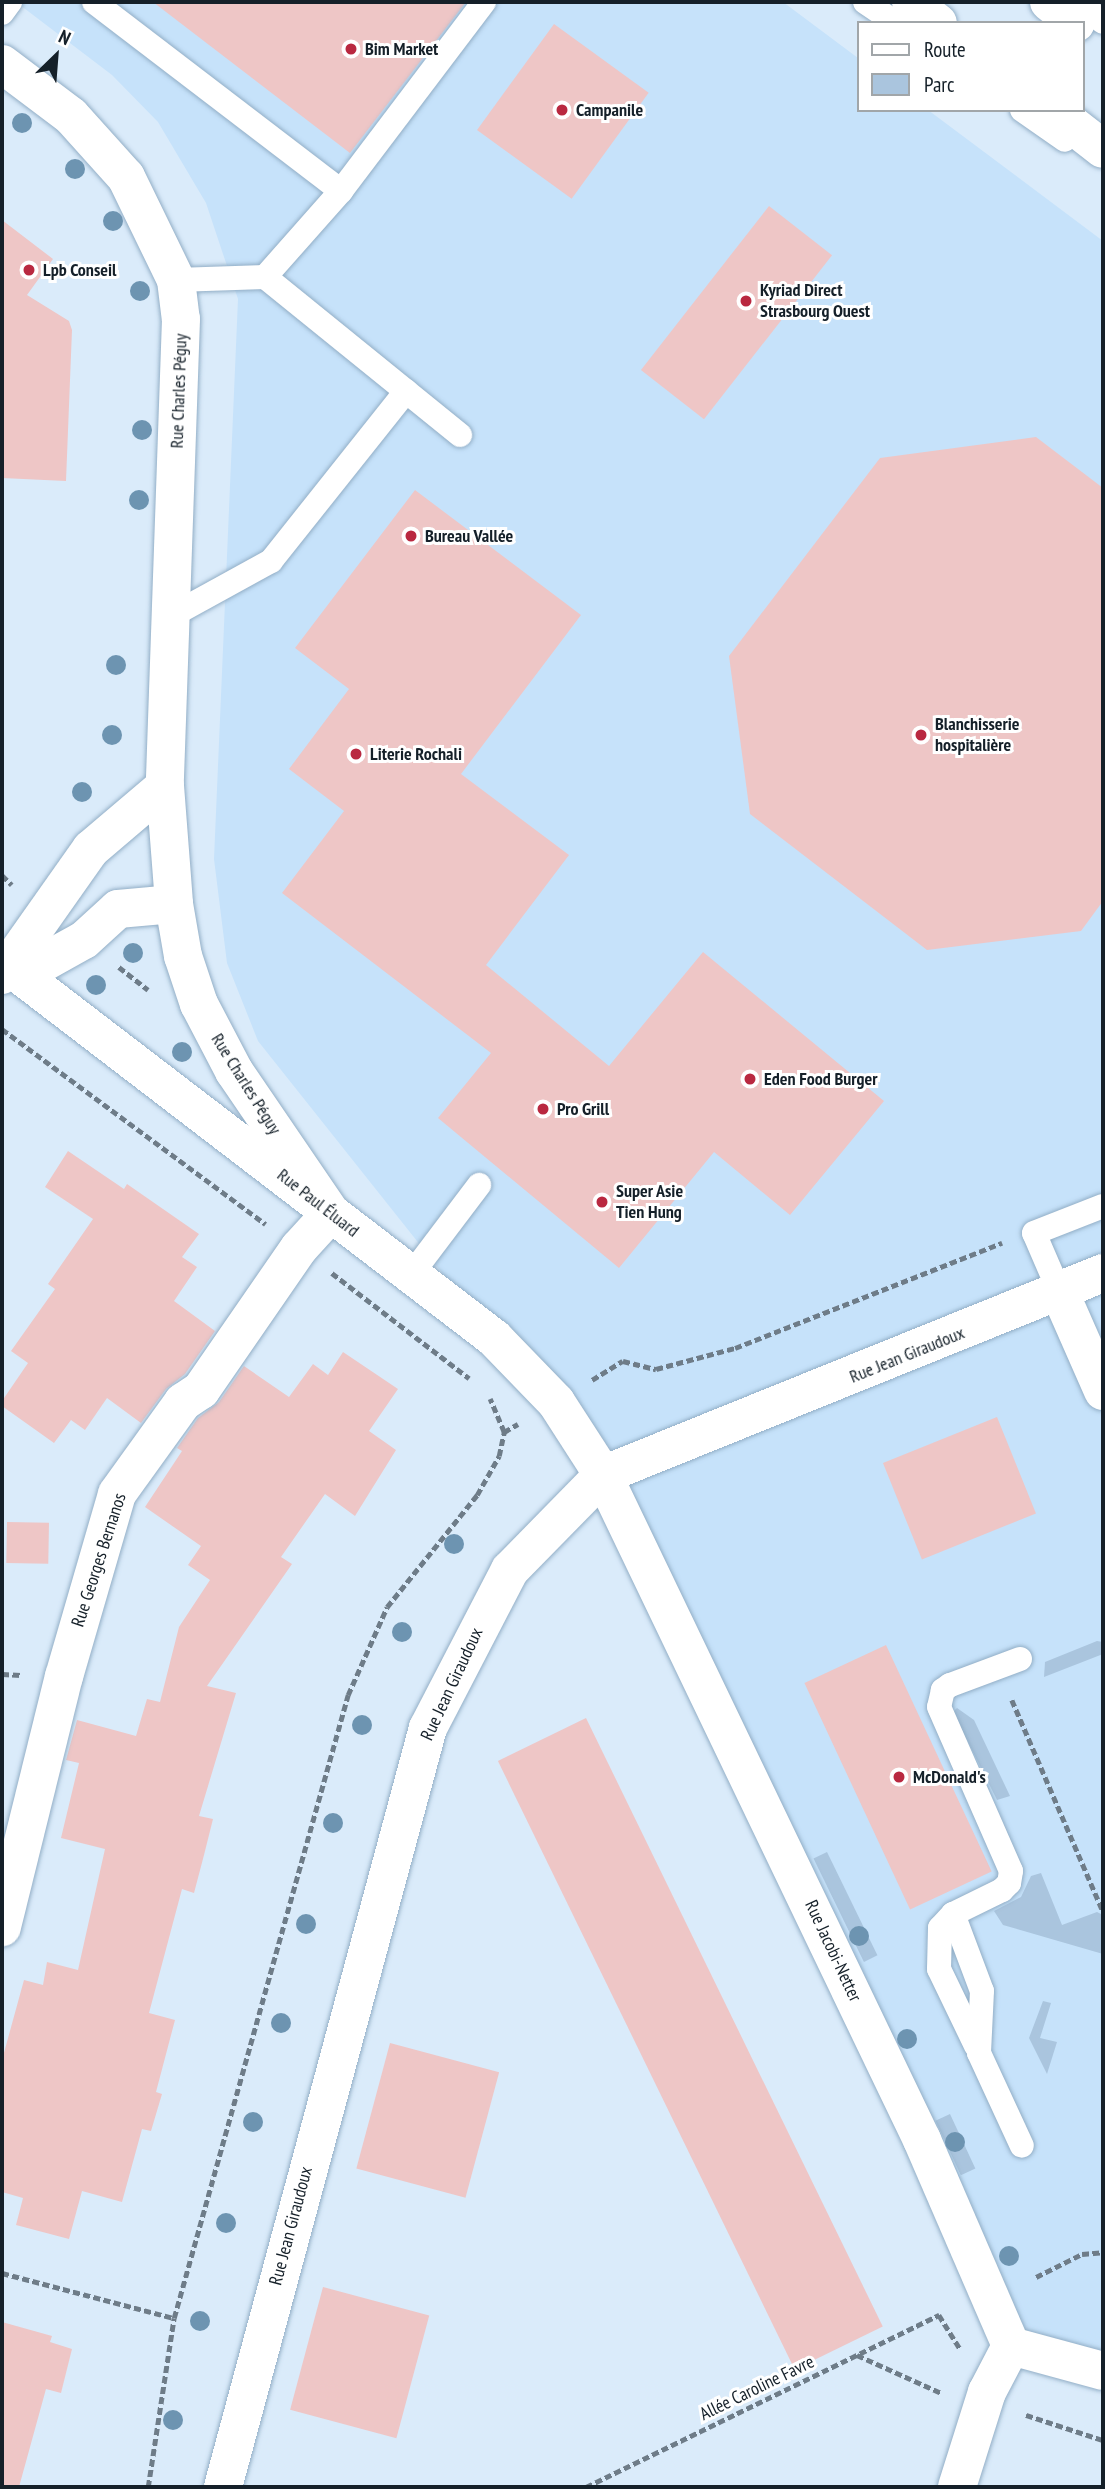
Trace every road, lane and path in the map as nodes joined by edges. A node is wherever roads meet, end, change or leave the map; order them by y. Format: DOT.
graph roads {
  1 [pos="10,2"];
  2 [pos="94,2"];
  3 [pos="484,2"];
  4 [pos="865,2"];
  5 [pos="911,2"];
  6 [pos="1049,2"];
  7 [pos="1079,2"];
  8 [pos="2,13"];
  9 [pos="893,21"];
  10 [pos="935,21"];
  11 [pos="1073,21"];
  12 [pos="1103,22"];
  13 [pos="1084,29"];
  14 [pos="1103,43"];
  15 [pos="2,64"];
  16 [pos="1026,112"];
  17 [pos="1056,112"];
  18 [pos="1103,149"];
  19 [pos="1103,166"];
  20 [pos="341,191"];
  21 [pos="265,276"];
  22 [pos="176,280"];
  23 [pos="406,391"];
  24 [pos="460,435"];
  25 [pos="171,616"];
  26 [pos="165,786"];
  27 [pos="174,904"];
  28 [pos="4,967"];
  29 [pos="2,1029"];
  30 [pos="479,1185"];
  31 [pos="1103,1206"];
  32 [pos="331,1213"];
  33 [pos="1034,1233"];
  34 [pos="299,1248"];
  35 [pos="1103,1273"];
  36 [pos="411,1275"];
  37 [pos="1060,1293"];
  38 [pos="476,1384"];
  39 [pos="1103,1391"];
  40 [pos="487,1392"];
  41 [pos="556,1402"];
  42 [pos="603,1475"];
  43 [pos="1020,1659"];
  44 [pos="1012,1700"];
  45 [pos="1103,1911"];
  46 [pos="953,1914"];
  47 [pos="2,1927"];
  48 [pos="979,2053"];
  49 [pos="1021,2146"];
  50 [pos="1103,2252"];
  51 [pos="2,2273"];
  52 [pos="1036,2277"];
  53 [pos="939,2315"];
  54 [pos="174,2318"];
  55 [pos="1011,2346"];
  56 [pos="857,2355"];
  57 [pos="1103,2371"];
  58 [pos="987,2392"];
  59 [pos="148,2487"];
  60 [pos="223,2487"];
  61 [pos="586,2487"];
  62 [pos="957,2487"];
  1 -- 8 [label="lane"];
  2 -- 20 [label="lane"];
  3 -- 20 [label="lane"];
  4 -- 9 [label="lane"];
  5 -- 10 [label="main road"];
  6 -- 11 [label="main road"];
  7 -- 12 [label="lane"];
  13 -- 14 [label="main road"];
  15 -- 22 [label="main road, Rue Charles Péguy"];
  16 -- 19 [label="lane"];
  17 -- 18 [label="main road"];
  20 -- 21 [label="lane"];
  21 -- 22 [label="lane"];
  21 -- 23 [label="lane"];
  22 -- 25 [label="main road, Rue Charles Péguy"];
  23 -- 24 [label="lane"];
  23 -- 25 [label="lane"];
  25 -- 26 [label="main road, Rue Charles Péguy"];
  26 -- 27 [label="main road, Rue Charles Péguy"];
  26 -- 28 [label="main road"];
  27 -- 28 [label="main road"];
  27 -- 32 [label="main road, Rue Charles Péguy"];
  28 -- 32 [label="main road, Rue Paul Éluard"];
  29 -- 34 [label="path"];
  30 -- 36 [label="lane"];
  31 -- 33 [label="lane"];
  32 -- 34 [label="main road, Rue Georges Bernanos"];
  32 -- 36 [label="main road, Rue Paul Éluard"];
  33 -- 37 [label="lane"];
  33 -- 41 [label="path"];
  34 -- 38 [label="path"];
  34 -- 47 [label="main road, Rue Georges Bernanos"];
  35 -- 37 [label="main road, Rue Jean Giraudoux"];
  36 -- 41 [label="main road, Rue Paul Éluard"];
  37 -- 39 [label="main road"];
  37 -- 42 [label="main road, Rue Jean Giraudoux"];
  40 -- 54 [label="path"];
  41 -- 42 [label="main road, Rue Paul Éluard"];
  42 -- 55 [label="main road, Rue Jacobi-Netter"];
  42 -- 60 [label="main road, Rue Jean Giraudoux"];
  43 -- 46 [label="lane"];
  44 -- 45 [label="path"];
  46 -- 48 [label="lane"];
  46 -- 48 [label="lane"];
  48 -- 49 [label="lane"];
  50 -- 52 [label="path"];
  51 -- 54 [label="path"];
  53 -- 56 [label="path, Allée Caroline Favre"];
  54 -- 59 [label="path"];
  55 -- 57 [label="main road"];
  55 -- 58 [label="main road"];
  56 -- 58 [label="path"];
  56 -- 61 [label="path, Allée Caroline Favre"];
  58 -- 62 [label="main road"];
}
